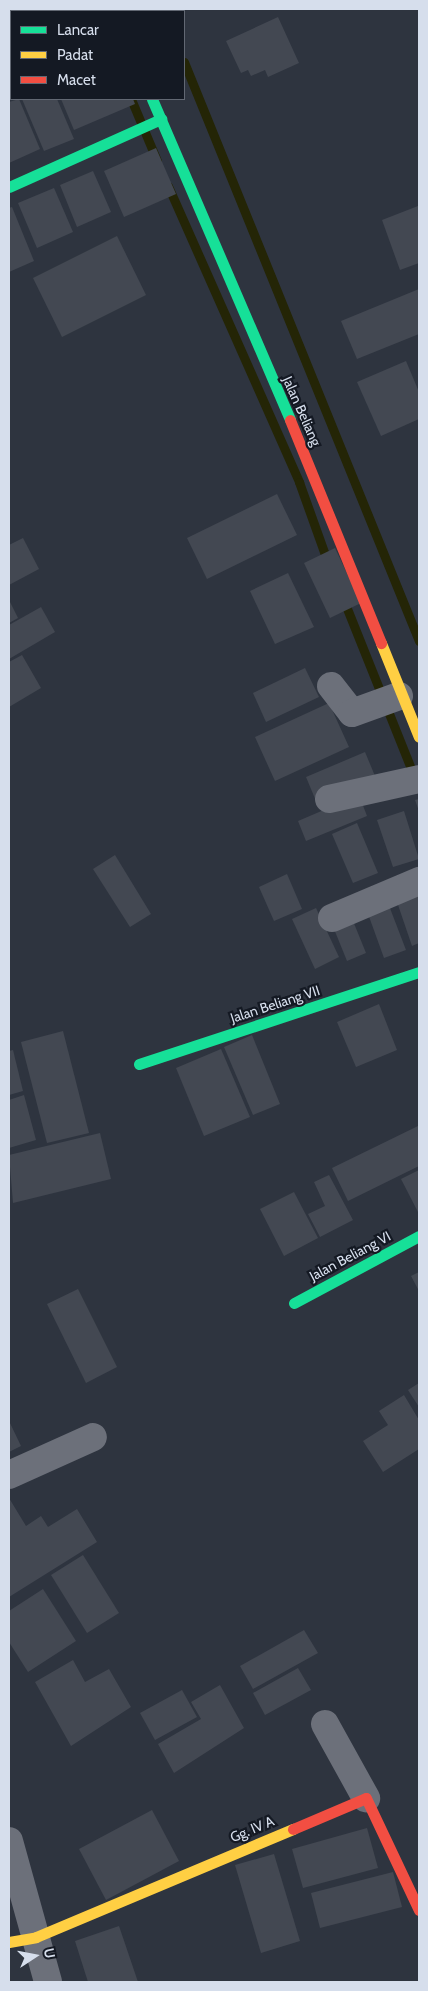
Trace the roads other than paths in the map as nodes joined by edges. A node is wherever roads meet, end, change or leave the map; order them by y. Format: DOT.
graph roads {
  1 [pos="152,100"];
  2 [pos="161,119"];
  3 [pos="9,187"];
  4 [pos="331,686"];
  5 [pos="399,696"];
  6 [pos="419,737"];
  7 [pos="419,779"];
  8 [pos="329,799"];
  9 [pos="419,881"];
  10 [pos="332,918"];
  11 [pos="419,972"];
  12 [pos="139,1064"];
  13 [pos="419,1236"];
  14 [pos="294,1303"];
  15 [pos="94,1437"];
  16 [pos="9,1475"];
  17 [pos="325,1724"];
  18 [pos="366,1798"];
  19 [pos="9,1841"];
  20 [pos="419,1910"];
  21 [pos="36,1938"];
  22 [pos="9,1942"];
  23 [pos="48,1982"];
  1 -- 2 [label="street, Jalan Beliang"];
  2 -- 3 [label="street"];
  2 -- 5 [label="street, Jalan Beliang"];
  4 -- 5 [label="street"];
  5 -- 6 [label="street, Jalan Beliang"];
  7 -- 8 [label="street"];
  9 -- 10 [label="street"];
  11 -- 12 [label="street, Jalan Beliang VII"];
  13 -- 14 [label="street, Jalan Beliang VI"];
  15 -- 16 [label="street"];
  17 -- 18 [label="street"];
  18 -- 20 [label="street"];
  18 -- 21 [label="street, Gg. IV A"];
  19 -- 21 [label="street"];
  21 -- 22 [label="street, Gg. IV A"];
  21 -- 23 [label="street"];
}
